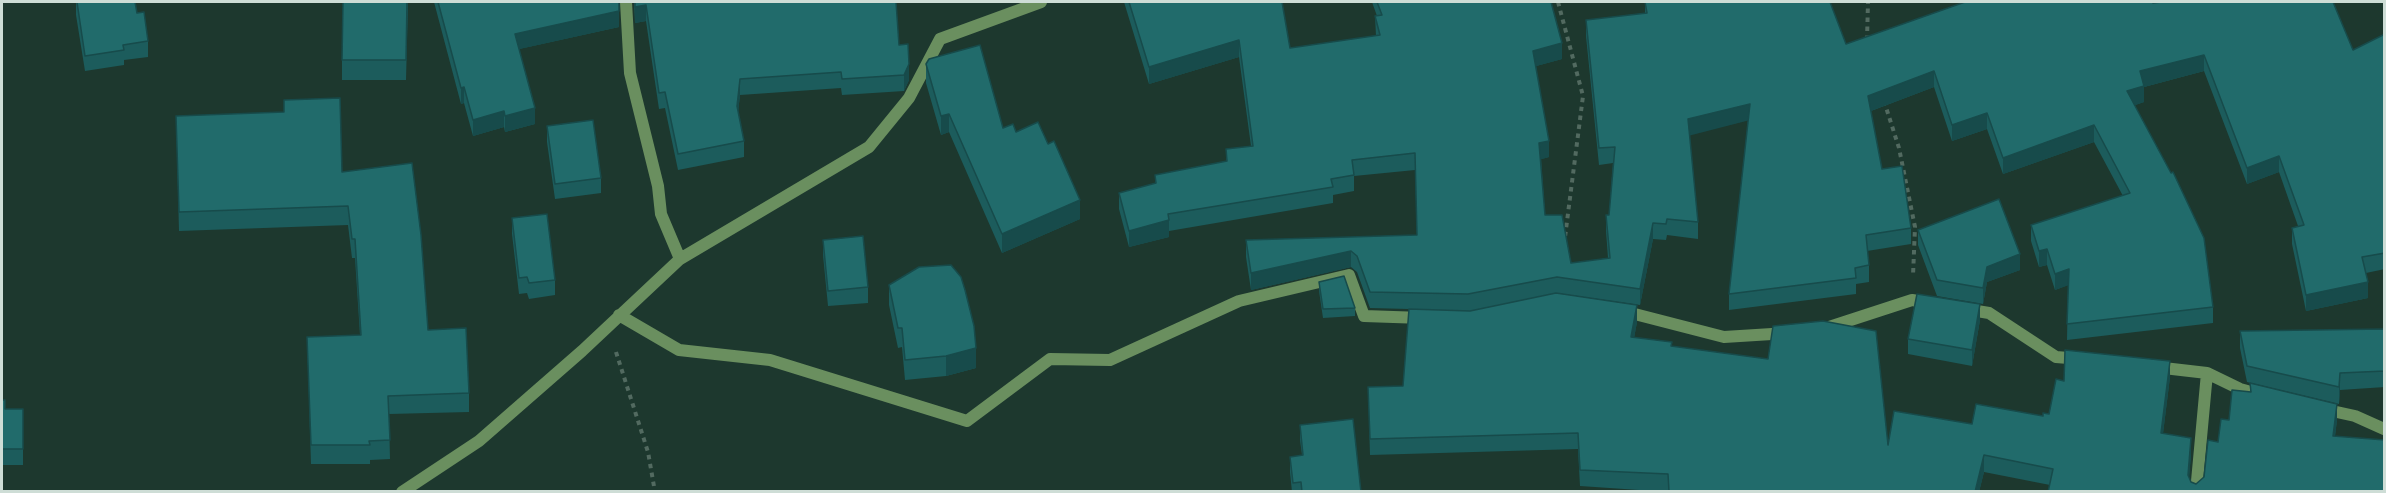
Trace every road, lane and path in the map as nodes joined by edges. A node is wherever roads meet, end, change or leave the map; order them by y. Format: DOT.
graph roads {
  1 [pos="626,2"];
  2 [pos="1041,2"];
  3 [pos="1558,2"];
  4 [pos="1868,2"];
  5 [pos="1867,48"];
  6 [pos="1881,92"];
  7 [pos="1564,244"];
  8 [pos="680,260"];
  9 [pos="1912,300"];
  10 [pos="1611,309"];
  11 [pos="619,315"];
  12 [pos="1434,318"];
  13 [pos="608,326"];
  14 [pos="2091,360"];
  15 [pos="2137,365"];
  16 [pos="2206,373"];
  17 [pos="2275,398"];
  18 [pos="2309,406"];
  19 [pos="2385,429"];
  20 [pos="402,492"];
  21 [pos="655,492"];
  22 [pos="2196,492"];
  1 -- 8 [label="street"];
  2 -- 8 [label="street"];
  3 -- 7 [label="path"];
  4 -- 5 [label="path"];
  6 -- 9 [label="path"];
  8 -- 11 [label="street"];
  9 -- 10 [label="street"];
  9 -- 14 [label="street"];
  11 -- 12 [label="street"];
  11 -- 13 [label="street"];
  13 -- 20 [label="street"];
  13 -- 21 [label="path"];
  15 -- 16 [label="street"];
  16 -- 17 [label="street"];
  16 -- 22 [label="street"];
  18 -- 19 [label="street"];
}
